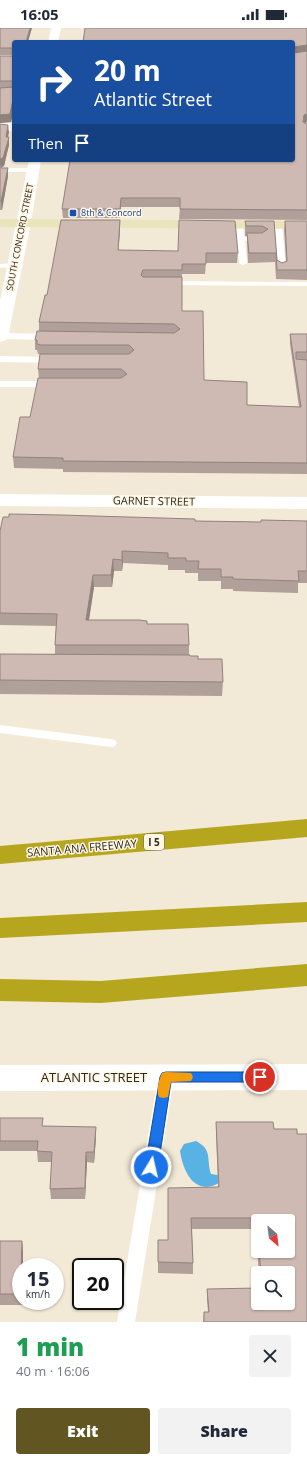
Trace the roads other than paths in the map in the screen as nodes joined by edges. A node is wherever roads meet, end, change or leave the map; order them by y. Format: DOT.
graph roads {
  1 [pos="56,28"];
  2 [pos="53,40"];
  3 [pos="0,127"];
  4 [pos="12,127"];
  5 [pos="34,165"];
  6 [pos="0,170"];
  7 [pos="0,223"];
  8 [pos="24,223"];
  9 [pos="240,225"];
  10 [pos="278,225"];
  11 [pos="307,225"];
  12 [pos="241,239"];
  13 [pos="262,239"];
  14 [pos="243,263"];
  15 [pos="15,265"];
  16 [pos="0,266"];
  17 [pos="282,269"];
  18 [pos="154,283"];
  19 [pos="307,284"];
  20 [pos="0,336"];
  21 [pos="62,338"];
  22 [pos="0,359"];
  23 [pos="67,360"];
  24 [pos="0,384"];
  25 [pos="62,384"];
  26 [pos="0,500"];
  27 [pos="307,503"];
  28 [pos="0,729"];
  29 [pos="111,743"];
  30 [pos="307,828"];
  31 [pos="0,855"];
  32 [pos="307,912"];
  33 [pos="0,928"];
  34 [pos="307,974"];
  35 [pos="0,990"];
  36 [pos="307,1076"];
  37 [pos="166,1077"];
  38 [pos="0,1078"];
  39 [pos="126,1322"];
  1 -- 2 [label="street"];
  3 -- 4 [label="street"];
  5 -- 6 [label="lane"];
  5 -- 8 [label="street, SOUTH CONCORD STREET"];
  7 -- 8 [label="main road"];
  8 -- 9 [label="main road"];
  8 -- 15 [label="street, SOUTH CONCORD STREET"];
  9 -- 10 [label="main road"];
  9 -- 12 [label="lane"];
  10 -- 11 [label="main road"];
  10 -- 17 [label="lane"];
  12 -- 13 [label="lane"];
  12 -- 14 [label="lane"];
  15 -- 16 [label="lane"];
  15 -- 20 [label="street, SOUTH CONCORD STREET"];
  18 -- 19 [label="lane"];
  20 -- 21 [label="lane"];
  22 -- 23 [label="lane"];
  24 -- 25 [label="lane"];
  26 -- 27 [label="street, GARNET STREET"];
  28 -- 29 [label="lane"];
  30 -- 31 [label="highway, SANTA ANA FREEWAY / I 5"];
  32 -- 33 [label="highway"];
  34 -- 35 [label="highway"];
  36 -- 37 [label="street, ATLANTIC STREET"];
  37 -- 38 [label="street, ATLANTIC STREET"];
  37 -- 39 [label="lane"];
}
